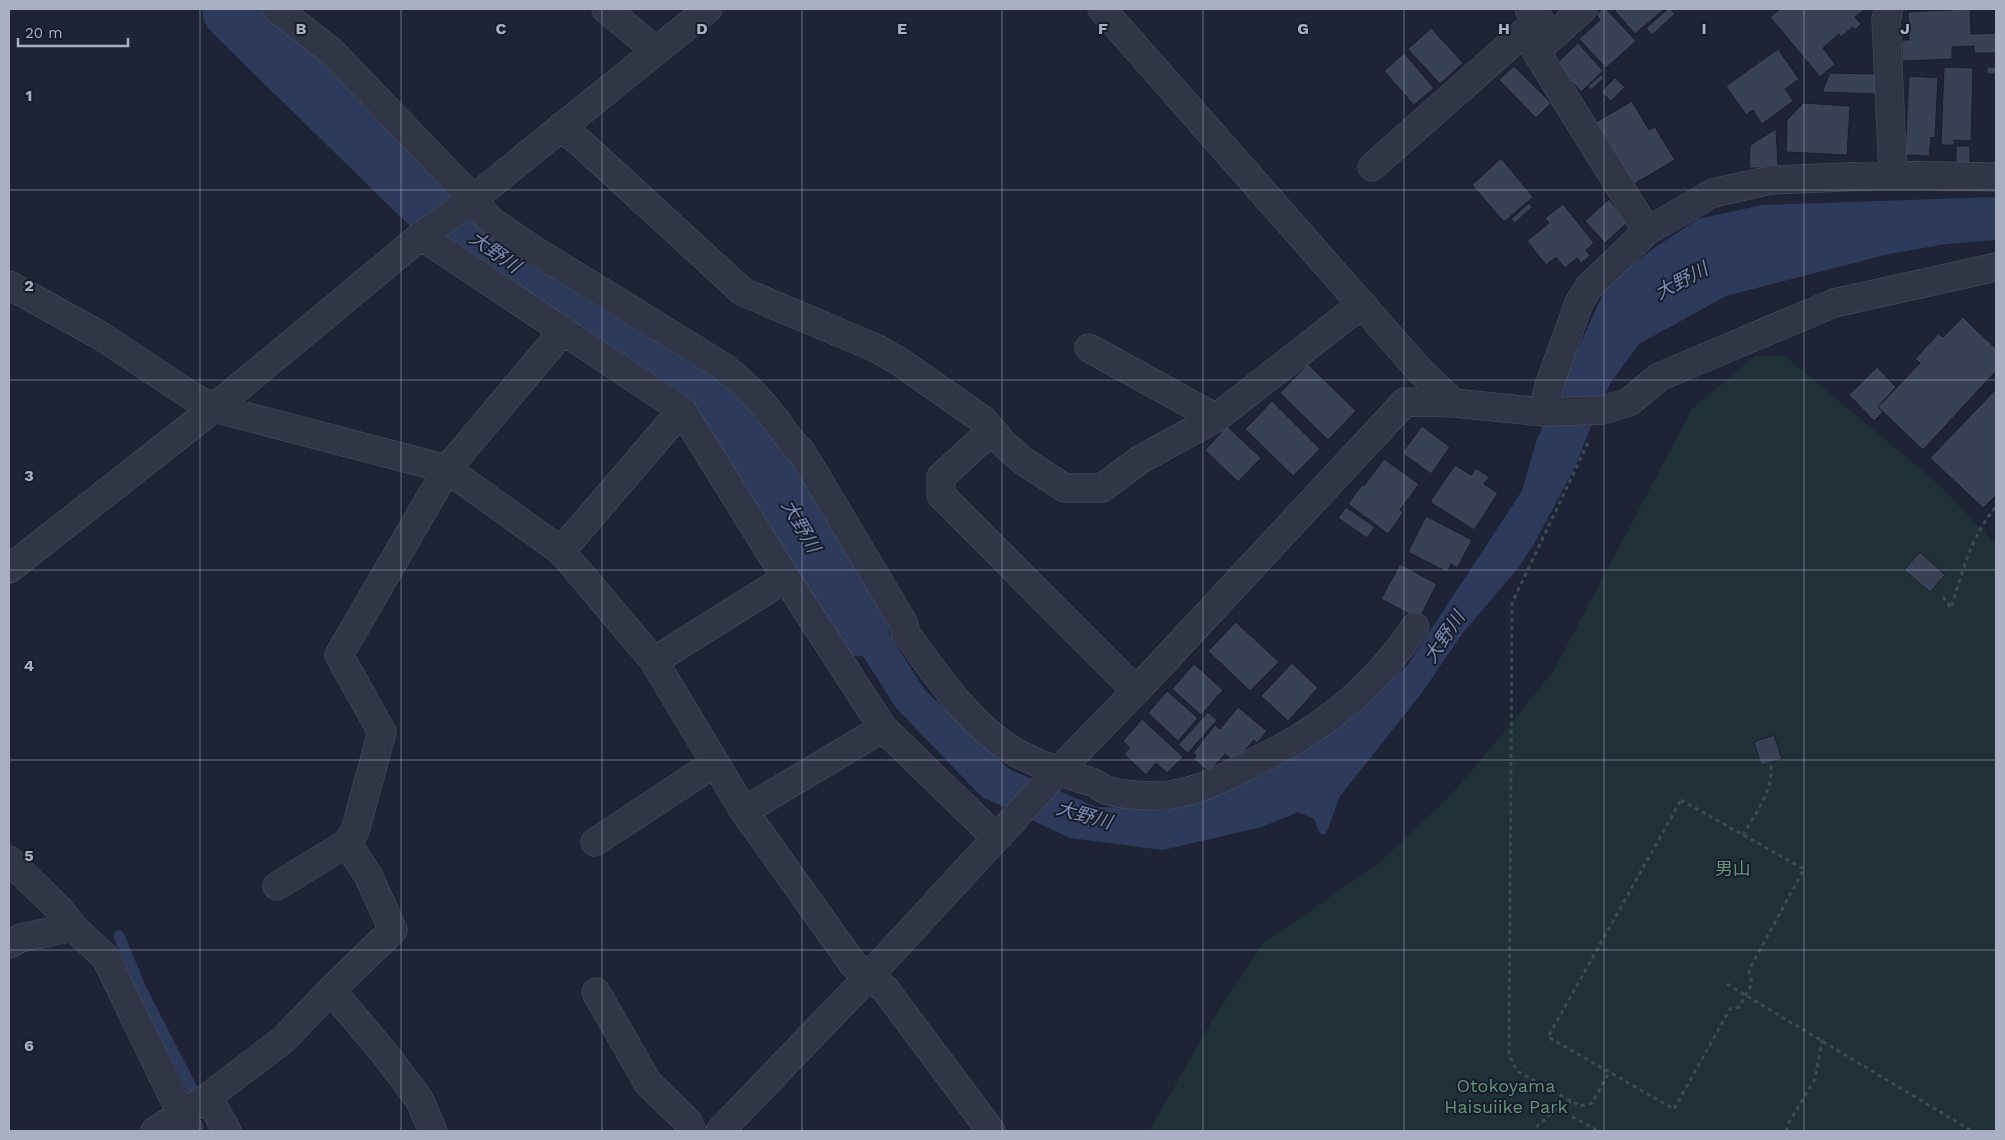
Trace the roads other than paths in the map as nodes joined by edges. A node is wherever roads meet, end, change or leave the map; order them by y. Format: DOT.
graph roads {
  1 [pos="277,9"];
  2 [pos="606,9"];
  3 [pos="708,9"];
  4 [pos="1102,9"];
  5 [pos="1583,9"];
  6 [pos="1889,9"];
  7 [pos="1534,14"];
  8 [pos="656,51"];
  9 [pos="1536,51"];
  10 [pos="561,127"];
  11 [pos="1372,167"];
  12 [pos="1893,176"];
  13 [pos="1996,177"];
  14 [pos="472,198"];
  15 [pos="1647,231"];
  16 [pos="421,236"];
  17 [pos="1996,267"];
  18 [pos="9,285"];
  19 [pos="1362,304"];
  20 [pos="564,330"];
  21 [pos="1089,348"];
  22 [pos="1454,403"];
  23 [pos="214,408"];
  24 [pos="682,410"];
  25 [pos="1543,412"];
  26 [pos="1216,418"];
  27 [pos="992,430"];
  28 [pos="447,469"];
  29 [pos="561,551"];
  30 [pos="9,569"];
  31 [pos="786,578"];
  32 [pos="1415,627"];
  33 [pos="654,660"];
  34 [pos="1136,692"];
  35 [pos="883,728"];
  36 [pos="715,763"];
  37 [pos="1058,771"];
  38 [pos="744,811"];
  39 [pos="999,836"];
  40 [pos="595,842"];
  41 [pos="347,843"];
  42 [pos="9,860"];
  43 [pos="277,886"];
  44 [pos="73,927"];
  45 [pos="9,944"];
  46 [pos="868,977"];
  47 [pos="331,990"];
  48 [pos="596,992"];
  49 [pos="208,1097"];
  50 [pos="185,1122"];
  51 [pos="155,1131"];
  52 [pos="227,1131"];
  53 [pos="434,1131"];
  54 [pos="692,1131"];
  55 [pos="720,1131"];
  56 [pos="992,1131"];
  1 -- 14 [label="street"];
  2 -- 8 [label="street"];
  3 -- 8 [label="street"];
  4 -- 19 [label="street"];
  5 -- 9 [label="street"];
  6 -- 12 [label="street"];
  7 -- 9 [label="street"];
  7 -- 11 [label="street"];
  8 -- 10 [label="street"];
  9 -- 15 [label="street"];
  10 -- 14 [label="street"];
  10 -- 27 [label="street"];
  12 -- 13 [label="street"];
  12 -- 15 [label="street"];
  14 -- 16 [label="street"];
  14 -- 37 [label="street"];
  15 -- 25 [label="street"];
  16 -- 20 [label="street"];
  16 -- 23 [label="street"];
  17 -- 25 [label="street"];
  18 -- 23 [label="street"];
  19 -- 22 [label="street"];
  19 -- 26 [label="street"];
  20 -- 24 [label="street"];
  20 -- 28 [label="street"];
  21 -- 26 [label="street"];
  22 -- 25 [label="street"];
  22 -- 34 [label="street"];
  23 -- 28 [label="street"];
  23 -- 30 [label="street"];
  24 -- 29 [label="street"];
  24 -- 31 [label="street"];
  26 -- 27 [label="street"];
  27 -- 34 [label="street"];
  28 -- 29 [label="street"];
  28 -- 41 [label="street"];
  29 -- 33 [label="street"];
  31 -- 33 [label="street"];
  31 -- 35 [label="street"];
  32 -- 37 [label="street"];
  33 -- 36 [label="street"];
  34 -- 37 [label="street"];
  35 -- 38 [label="street"];
  35 -- 39 [label="street"];
  36 -- 38 [label="street"];
  36 -- 40 [label="street"];
  37 -- 39 [label="street"];
  38 -- 46 [label="street"];
  39 -- 46 [label="street"];
  41 -- 43 [label="street"];
  41 -- 47 [label="street"];
  42 -- 44 [label="street"];
  44 -- 45 [label="street"];
  44 -- 50 [label="street"];
  46 -- 55 [label="street"];
  46 -- 56 [label="street"];
  47 -- 49 [label="street"];
  47 -- 53 [label="street"];
  48 -- 54 [label="street"];
  49 -- 50 [label="street"];
  49 -- 52 [label="street"];
  50 -- 51 [label="street"];
}
